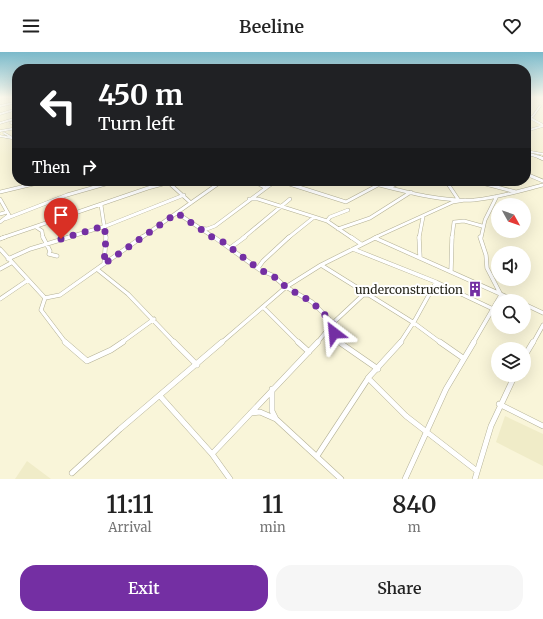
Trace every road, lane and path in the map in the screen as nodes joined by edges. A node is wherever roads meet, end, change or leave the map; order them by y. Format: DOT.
graph roads {
  1 [pos="12,119"];
  2 [pos="531,119"];
  3 [pos="0,123"];
  4 [pos="543,126"];
  5 [pos="12,129"];
  6 [pos="531,129"];
  7 [pos="0,131"];
  8 [pos="4,133"];
  9 [pos="0,136"];
  10 [pos="11,138"];
  11 [pos="531,153"];
  12 [pos="531,154"];
  13 [pos="543,154"];
  14 [pos="543,159"];
  15 [pos="531,176"];
  16 [pos="543,181"];
  17 [pos="543,185"];
  18 [pos="25,186"];
  19 [pos="98,186"];
  20 [pos="155,186"];
  21 [pos="173,186"];
  22 [pos="215,186"];
  23 [pos="262,186"];
  24 [pos="268,186"];
  25 [pos="296,186"];
  26 [pos="373,186"];
  27 [pos="385,186"];
  28 [pos="449,186"];
  29 [pos="494,186"];
  30 [pos="390,187"];
  31 [pos="266,188"];
  32 [pos="0,192"];
  33 [pos="411,192"];
  34 [pos="517,192"];
  35 [pos="258,194"];
  36 [pos="184,195"];
  37 [pos="497,196"];
  38 [pos="249,199"];
  39 [pos="258,199"];
  40 [pos="290,199"];
  41 [pos="0,200"];
  42 [pos="458,200"];
  43 [pos="465,200"];
  44 [pos="452,201"];
  45 [pos="191,202"];
  46 [pos="101,205"];
  47 [pos="281,208"];
  48 [pos="348,210"];
  49 [pos="7,212"];
  50 [pos="177,213"];
  51 [pos="0,214"];
  52 [pos="423,217"];
  53 [pos="314,218"];
  54 [pos="5,219"];
  55 [pos="327,221"];
  56 [pos="0,222"];
  57 [pos="104,226"];
  58 [pos="482,226"];
  59 [pos="36,227"];
  60 [pos="198,228"];
  61 [pos="207,229"];
  62 [pos="337,229"];
  63 [pos="207,233"];
  64 [pos="0,238"];
  65 [pos="375,238"];
  66 [pos="45,242"];
  67 [pos="361,244"];
  68 [pos="230,248"];
  69 [pos="0,249"];
  70 [pos="353,249"];
  71 [pos="57,256"];
  72 [pos="420,257"];
  73 [pos="8,259"];
  74 [pos="11,263"];
  75 [pos="104,264"];
  76 [pos="322,265"];
  77 [pos="258,268"];
  78 [pos="0,269"];
  79 [pos="98,270"];
  80 [pos="451,271"];
  81 [pos="28,280"];
  82 [pos="436,282"];
  83 [pos="286,287"];
  84 [pos="499,294"];
  85 [pos="500,294"];
  86 [pos="370,295"];
  87 [pos="45,298"];
  88 [pos="0,299"];
  89 [pos="531,307"];
  90 [pos="263,308"];
  91 [pos="491,308"];
  92 [pos="543,313"];
  93 [pos="491,314"];
  94 [pos="154,319"];
  95 [pos="333,323"];
  96 [pos="414,323"];
  97 [pos="543,325"];
  98 [pos="531,345"];
  99 [pos="309,352"];
  100 [pos="463,358"];
  101 [pos="197,365"];
  102 [pos="378,369"];
  103 [pos="368,378"];
  104 [pos="511,382"];
  105 [pos="272,389"];
  106 [pos="160,396"];
  107 [pos="499,404"];
  108 [pos="250,413"];
  109 [pos="276,419"];
  110 [pos="543,426"];
  111 [pos="426,433"];
  112 [pos="212,454"];
  113 [pos="317,456"];
  114 [pos="477,471"];
  115 [pos="72,472"];
  116 [pos="230,479"];
  117 [pos="341,479"];
  118 [pos="405,479"];
  119 [pos="475,479"];
  1 -- 3 [label="street"];
  2 -- 4 [label="street"];
  4 -- 6 [label="street"];
  5 -- 7 [label="street"];
  8 -- 10 [label="street"];
  9 -- 10 [label="street"];
  11 -- 13 [label="street"];
  12 -- 14 [label="main road"];
  15 -- 16 [label="street"];
  17 -- 34 [label="street"];
  18 -- 32 [label="street"];
  19 -- 54 [label="street"];
  20 -- 46 [label="street"];
  21 -- 36 [label="street"];
  22 -- 45 [label="street"];
  23 -- 31 [label="street"];
  24 -- 31 [label="street"];
  25 -- 26 [label="street"];
  27 -- 30 [label="street"];
  28 -- 42 [label="street"];
  29 -- 34 [label="street"];
  30 -- 33 [label="street"];
  31 -- 35 [label="street"];
  33 -- 44 [label="street"];
  33 -- 62 [label="street"];
  34 -- 37 [label="street"];
  35 -- 38 [label="street"];
  35 -- 39 [label="street"];
  36 -- 45 [label="street"];
  36 -- 57 [label="street"];
  37 -- 43 [label="street"];
  37 -- 58 [label="street"];
  38 -- 39 [label="street"];
  38 -- 61 [label="street"];
  39 -- 47 [label="street"];
  40 -- 47 [label="street"];
  41 -- 49 [label="street"];
  42 -- 43 [label="street"];
  42 -- 44 [label="street"];
  43 -- 44 [label="street"];
  44 -- 52 [label="street"];
  45 -- 50 [label="street"];
  46 -- 57 [label="street"];
  46 -- 59 [label="street"];
  47 -- 53 [label="street"];
  47 -- 68 [label="street"];
  48 -- 55 [label="street"];
  49 -- 51 [label="street"];
  49 -- 54 [label="street"];
  50 -- 60 [label="street"];
  50 -- 75 [label="street"];
  52 -- 65 [label="street"];
  52 -- 72 [label="street"];
  53 -- 55 [label="street"];
  53 -- 77 [label="street"];
  54 -- 56 [label="street"];
  55 -- 62 [label="street"];
  57 -- 66 [label="street"];
  57 -- 75 [label="street"];
  58 -- 80 [label="street"];
  58 -- 85 [label="street"];
  59 -- 64 [label="street"];
  59 -- 66 [label="street"];
  60 -- 61 [label="street"];
  60 -- 63 [label="street"];
  61 -- 63 [label="street"];
  62 -- 67 [label="street"];
  63 -- 68 [label="street"];
  65 -- 67 [label="street"];
  65 -- 72 [label="street"];
  66 -- 71 [label="street"];
  66 -- 73 [label="street"];
  67 -- 70 [label="street"];
  68 -- 77 [label="street"];
  69 -- 73 [label="street"];
  70 -- 76 [label="street"];
  70 -- 82 [label="street"];
  72 -- 80 [label="street"];
  73 -- 74 [label="street"];
  74 -- 78 [label="street"];
  74 -- 81 [label="street"];
  75 -- 79 [label="street"];
  76 -- 83 [label="street"];
  76 -- 86 [label="street"];
  77 -- 83 [label="street"];
  79 -- 87 [label="street"];
  79 -- 94 [label="street"];
  80 -- 84 [label="street"];
  81 -- 87 [label="street"];
  81 -- 88 [label="street"];
  82 -- 91 [label="street"];
  82 -- 96 [label="street"];
  83 -- 90 [label="street"];
  83 -- 95 [label="street"];
  86 -- 95 [label="street"];
  86 -- 96 [label="street"];
  87 -- 94 [label="street"];
  89 -- 92 [label="street"];
  90 -- 99 [label="street"];
  90 -- 101 [label="street"];
  93 -- 100 [label="street"];
  94 -- 101 [label="street"];
  95 -- 99 [label="street"];
  95 -- 102 [label="street"];
  96 -- 100 [label="street"];
  96 -- 102 [label="street"];
  97 -- 98 [label="street"];
  99 -- 105 [label="street"];
  100 -- 111 [label="street"];
  101 -- 106 [label="street"];
  102 -- 103 [label="street"];
  103 -- 111 [label="street"];
  103 -- 113 [label="street"];
  104 -- 107 [label="street"];
  105 -- 108 [label="street"];
  105 -- 109 [label="street"];
  106 -- 112 [label="street"];
  106 -- 115 [label="street"];
  107 -- 110 [label="street"];
  107 -- 114 [label="street"];
  108 -- 109 [label="street"];
  108 -- 112 [label="street"];
  109 -- 113 [label="street"];
  111 -- 114 [label="street"];
  111 -- 118 [label="street"];
  112 -- 116 [label="street"];
  113 -- 117 [label="street"];
  114 -- 119 [label="street"];
}
